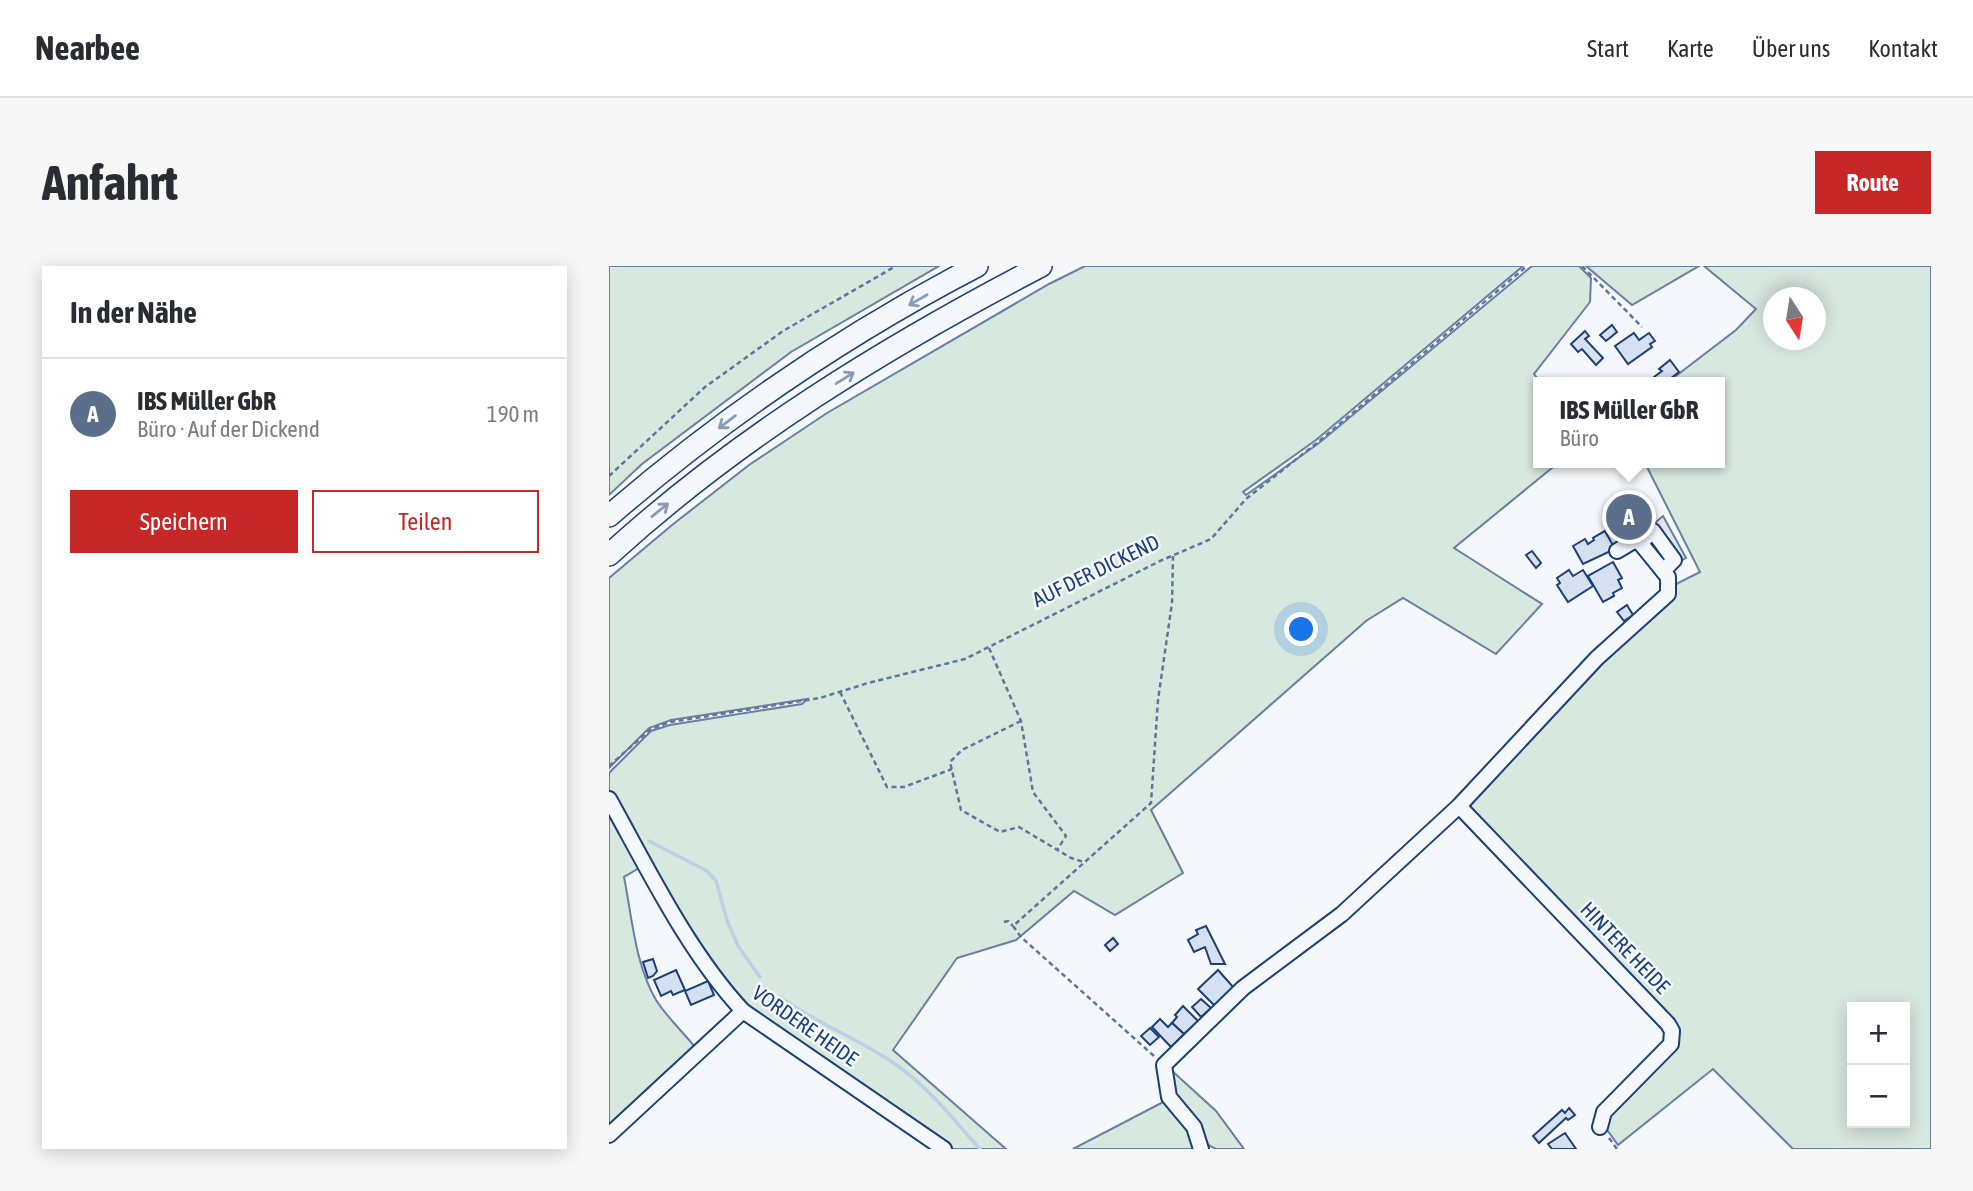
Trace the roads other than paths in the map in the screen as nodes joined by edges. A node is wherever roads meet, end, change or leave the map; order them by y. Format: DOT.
graph roads {
  1 [pos="977,266"];
  2 [pos="1041,266"];
  3 [pos="609,516"];
  4 [pos="1617,551"];
  5 [pos="609,555"];
  6 [pos="609,799"];
  7 [pos="1459,806"];
  8 [pos="743,1011"];
  9 [pos="1600,1127"];
  10 [pos="609,1135"];
  11 [pos="944,1149"];
  12 [pos="1201,1149"];
  1 -- 3 [label="highway, one-way"];
  5 -- 2 [label="highway, one-way"];
  4 -- 7 [label="street"];
  6 -- 8 [label="street, VORDERE HEIDE"];
  7 -- 9 [label="street, HINTERE HEIDE"];
  7 -- 12 [label="street"];
  8 -- 10 [label="street"];
  8 -- 11 [label="street, VORDERE HEIDE"];
}
